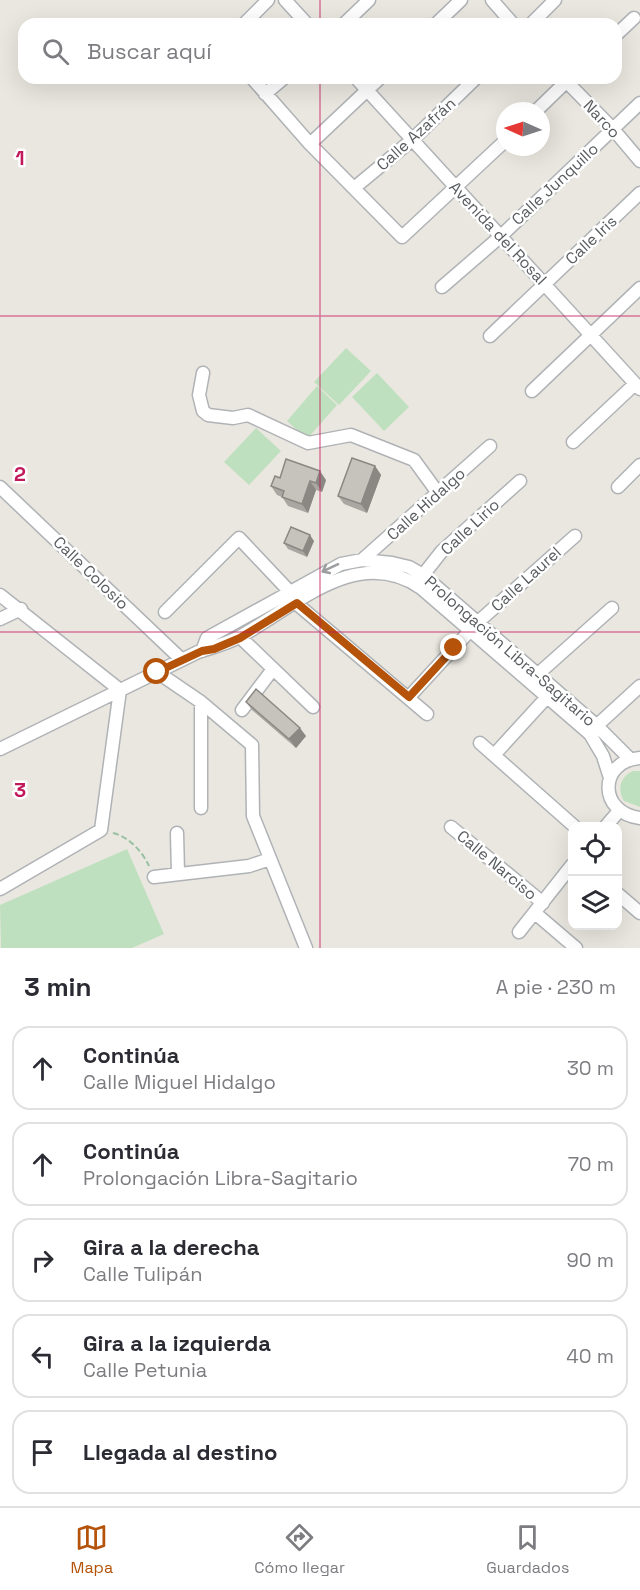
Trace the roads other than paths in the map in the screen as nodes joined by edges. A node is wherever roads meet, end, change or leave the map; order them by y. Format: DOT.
graph roads {
  1 [pos="268,0"];
  2 [pos="285,0"];
  3 [pos="369,0"];
  4 [pos="461,0"];
  5 [pos="492,0"];
  6 [pos="555,0"];
  7 [pos="250,18"];
  8 [pos="302,18"];
  9 [pos="350,18"];
  10 [pos="442,18"];
  11 [pos="508,18"];
  12 [pos="537,18"];
  13 [pos="634,18"];
  14 [pos="622,29"];
  15 [pos="257,84"];
  16 [pos="277,84"];
  17 [pos="362,84"];
  18 [pos="374,84"];
  19 [pos="470,84"];
  20 [pos="561,84"];
  21 [pos="571,84"];
  22 [pos="367,90"];
  23 [pos="265,94"];
  24 [pos="544,102"];
  25 [pos="640,103"];
  26 [pos="613,129"];
  27 [pos="412,140"];
  28 [pos="310,144"];
  29 [pos="496,150"];
  30 [pos="640,161"];
  31 [pos="354,188"];
  32 [pos="457,189"];
  33 [pos="640,193"];
  34 [pos="501,236"];
  35 [pos="545,283"];
  36 [pos="442,287"];
  37 [pos="640,288"];
  38 [pos="592,334"];
  39 [pos="490,336"];
  40 [pos="203,373"];
  41 [pos="638,387"];
  42 [pos="532,391"];
  43 [pos="573,442"];
  44 [pos="490,446"];
  45 [pos="640,465"];
  46 [pos="520,481"];
  47 [pos="0,487"];
  48 [pos="618,487"];
  49 [pos="438,493"];
  50 [pos="575,536"];
  51 [pos="362,560"];
  52 [pos="423,575"];
  53 [pos="290,592"];
  54 [pos="0,595"];
  55 [pos="297,603"];
  56 [pos="612,608"];
  57 [pos="21,609"];
  58 [pos="165,612"];
  59 [pos="0,619"];
  60 [pos="478,622"];
  61 [pos="469,631"];
  62 [pos="240,638"];
  63 [pos="202,651"];
  64 [pos="182,660"];
  65 [pos="273,669"];
  66 [pos="157,672"];
  67 [pos="538,674"];
  68 [pos="640,686"];
  69 [pos="120,690"];
  70 [pos="409,697"];
  71 [pos="548,697"];
  72 [pos="201,702"];
  73 [pos="313,707"];
  74 [pos="242,710"];
  75 [pos="427,714"];
  76 [pos="593,729"];
  77 [pos="480,743"];
  78 [pos="0,749"];
  79 [pos="494,755"];
  80 [pos="635,758"];
  81 [pos="610,778"];
  82 [pos="201,808"];
  83 [pos="630,815"];
  84 [pos="569,822"];
  85 [pos="615,822"];
  86 [pos="640,825"];
  87 [pos="451,827"];
  88 [pos="177,833"];
  89 [pos="270,859"];
  90 [pos="568,871"];
  91 [pos="178,873"];
  92 [pos="154,877"];
  93 [pos="0,889"];
  94 [pos="622,897"];
  95 [pos="539,908"];
  96 [pos="640,913"];
  97 [pos="519,932"];
  98 [pos="304,948"];
  99 [pos="576,948"];
  1 -- 7 [label="street"];
  2 -- 8 [label="street"];
  3 -- 9 [label="street"];
  4 -- 10 [label="street"];
  5 -- 11 [label="street"];
  6 -- 12 [label="street"];
  13 -- 14 [label="street"];
  15 -- 23 [label="street"];
  16 -- 23 [label="street"];
  17 -- 22 [label="street, Avenida del Rosal"];
  18 -- 22 [label="street"];
  19 -- 27 [label="street, Calle Azafrán"];
  20 -- 24 [label="street"];
  21 -- 26 [label="street, Narco"];
  22 -- 27 [label="street, Avenida del Rosal"];
  22 -- 28 [label="street"];
  23 -- 28 [label="street"];
  25 -- 26 [label="street, Calle Junquillo"];
  26 -- 30 [label="street, Narco"];
  26 -- 34 [label="street, Calle Junquillo"];
  27 -- 31 [label="street, Calle Azafrán"];
  27 -- 32 [label="street, Avenida del Rosal"];
  28 -- 31 [label="street"];
  29 -- 32 [label="street"];
  31 -- 32 [label="street"];
  32 -- 34 [label="street, Avenida del Rosal"];
  33 -- 35 [label="street, Calle Iris"];
  34 -- 35 [label="street, Avenida del Rosal"];
  34 -- 36 [label="street, Calle Junquillo"];
  35 -- 38 [label="street, Avenida del Rosal"];
  35 -- 39 [label="street, Calle Iris"];
  37 -- 38 [label="street"];
  38 -- 41 [label="street, Avenida del Rosal"];
  38 -- 42 [label="street"];
  40 -- 49 [label="street"];
  41 -- 43 [label="street"];
  44 -- 49 [label="street, Calle Hidalgo"];
  45 -- 48 [label="street"];
  46 -- 52 [label="street, Calle Lirio"];
  47 -- 64 [label="street, Calle Colosio"];
  49 -- 51 [label="street, Calle Hidalgo"];
  50 -- 60 [label="street, Calle Laurel"];
  51 -- 52 [label="street, Prolongación Libra-Sagitario"];
  51 -- 53 [label="street, Prolongación Libra-Sagitario, one-way"];
  52 -- 60 [label="street, Prolongación Libra-Sagitario"];
  53 -- 55 [label="street"];
  53 -- 58 [label="street"];
  53 -- 63 [label="street, Prolongación Libra-Sagitario"];
  54 -- 57 [label="street"];
  55 -- 61 [label="street, Prolongación Libra-Sagitario"];
  55 -- 62 [label="street, Prolongación Libra-Sagitario"];
  55 -- 70 [label="street"];
  56 -- 67 [label="street"];
  57 -- 59 [label="street"];
  57 -- 69 [label="street"];
  60 -- 61 [label="street, Calle Laurel"];
  60 -- 67 [label="street, Prolongación Libra-Sagitario"];
  61 -- 70 [label="street, Calle Laurel"];
  61 -- 71 [label="street, Prolongación Libra-Sagitario"];
  62 -- 63 [label="street, Prolongación Libra-Sagitario"];
  62 -- 65 [label="street"];
  63 -- 64 [label="street"];
  64 -- 66 [label="street"];
  65 -- 73 [label="street"];
  65 -- 74 [label="street"];
  66 -- 69 [label="street"];
  66 -- 72 [label="street"];
  67 -- 76 [label="street, Prolongación Libra-Sagitario"];
  68 -- 76 [label="street"];
  69 -- 78 [label="street"];
  69 -- 93 [label="street"];
  70 -- 75 [label="street"];
  71 -- 76 [label="street, Prolongación Libra-Sagitario"];
  71 -- 79 [label="street"];
  72 -- 82 [label="street"];
  72 -- 89 [label="street"];
  76 -- 80 [label="street, Prolongación Libra-Sagitario"];
  76 -- 81 [label="street, Prolongación Libra-Sagitario"];
  77 -- 79 [label="street"];
  79 -- 84 [label="street"];
  80 -- 81 [label="street"];
  81 -- 83 [label="street, Prolongación Libra-Sagitario"];
  83 -- 85 [label="street"];
  83 -- 86 [label="street"];
  87 -- 95 [label="street, Calle Narciso"];
  88 -- 91 [label="street"];
  89 -- 91 [label="street"];
  89 -- 98 [label="street"];
  90 -- 95 [label="street"];
  91 -- 92 [label="street"];
  94 -- 96 [label="street"];
  95 -- 97 [label="street"];
  95 -- 99 [label="street, Calle Narciso"];
}
